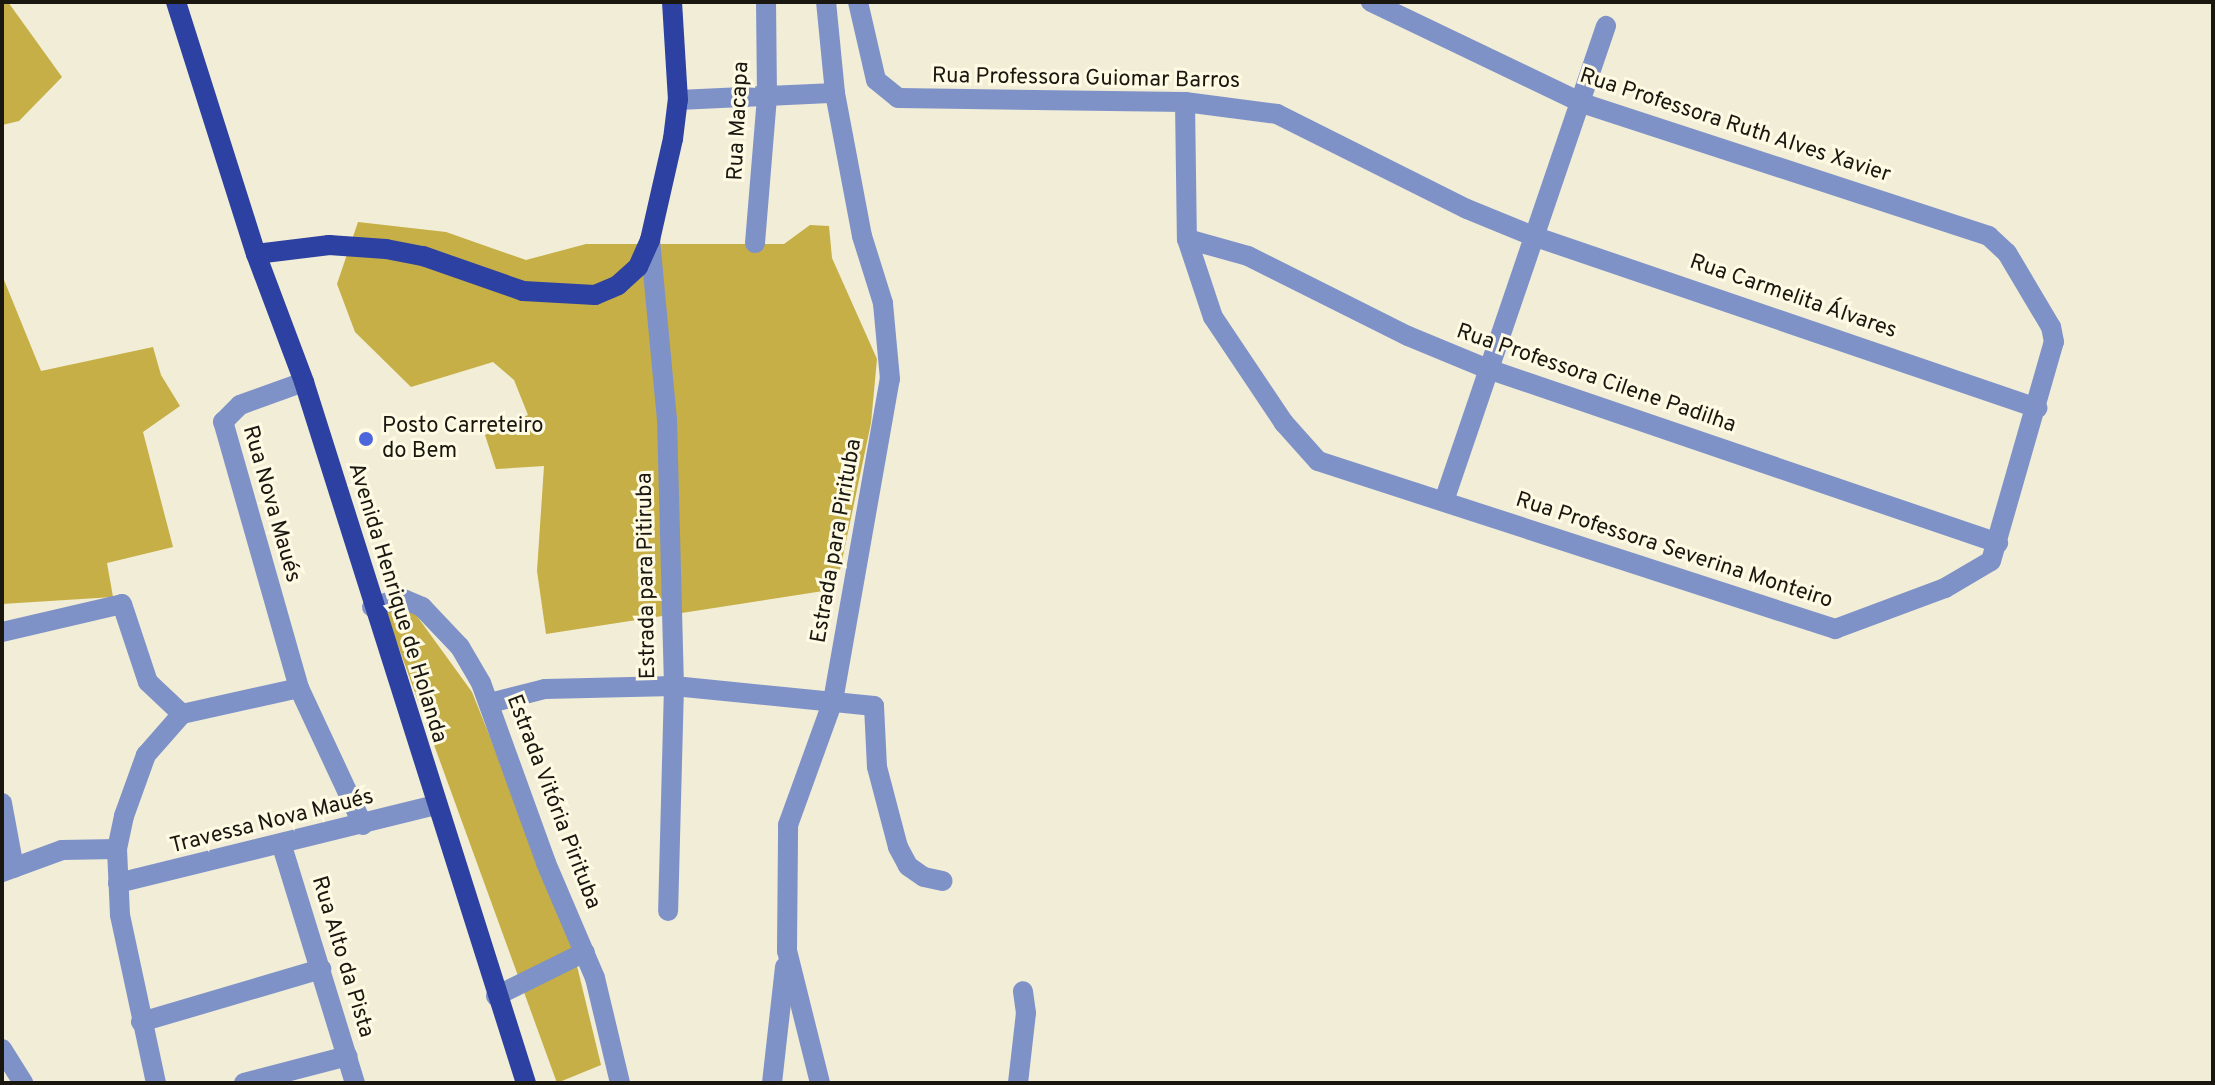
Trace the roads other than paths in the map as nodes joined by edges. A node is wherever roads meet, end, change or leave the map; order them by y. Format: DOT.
graph roads {
  1 [pos="176,2"];
  2 [pos="672,2"];
  3 [pos="766,2"];
  4 [pos="826,2"];
  5 [pos="858,2"];
  6 [pos="1371,2"];
  7 [pos="1606,26"];
  8 [pos="835,93"];
  9 [pos="767,96"];
  10 [pos="678,100"];
  11 [pos="1185,102"];
  12 [pos="1580,102"];
  13 [pos="1533,236"];
  14 [pos="1187,239"];
  15 [pos="650,240"];
  16 [pos="755,243"];
  17 [pos="256,254"];
  18 [pos="1488,369"];
  19 [pos="304,382"];
  20 [pos="2037,408"];
  21 [pos="1444,501"];
  22 [pos="1998,543"];
  23 [pos="372,607"];
  24 [pos="2,632"];
  25 [pos="674,686"];
  26 [pos="299,688"];
  27 [pos="833,701"];
  28 [pos="490,703"];
  29 [pos="182,714"];
  30 [pos="2,803"];
  31 [pos="436,805"];
  32 [pos="363,825"];
  33 [pos="282,846"];
  34 [pos="117,849"];
  35 [pos="8,870"];
  36 [pos="943,881"];
  37 [pos="118,883"];
  38 [pos="668,911"];
  39 [pos="787,951"];
  40 [pos="585,952"];
  41 [pos="321,969"];
  42 [pos="1023,991"];
  43 [pos="496,996"];
  44 [pos="141,1022"];
  45 [pos="2,1049"];
  46 [pos="348,1056"];
  47 [pos="23,1083"];
  48 [pos="156,1083"];
  49 [pos="244,1083"];
  50 [pos="355,1083"];
  51 [pos="526,1083"];
  52 [pos="620,1083"];
  53 [pos="772,1083"];
  54 [pos="820,1083"];
  55 [pos="1018,1083"];
  1 -- 17 [label="main road, Avenida Henrique de Holanda"];
  2 -- 10 [label="main road"];
  3 -- 9 [label="street, Rua Macapa"];
  4 -- 8 [label="street, Estrada para Pirituba"];
  5 -- 11 [label="street, Rua Professora Guiomar Barros"];
  6 -- 12 [label="street, Rua Professora Ruth Alves Xavier"];
  7 -- 12 [label="street"];
  8 -- 9 [label="street"];
  8 -- 27 [label="street, Estrada para Pirituba"];
  9 -- 10 [label="street"];
  9 -- 16 [label="street, Rua Macapa"];
  10 -- 15 [label="main road"];
  11 -- 13 [label="street, Rua Professora Guiomar Barros"];
  11 -- 14 [label="street"];
  12 -- 13 [label="street"];
  12 -- 20 [label="street, Rua Professora Ruth Alves Xavier"];
  13 -- 18 [label="street"];
  13 -- 20 [label="street, Rua Carmelita Álvares"];
  14 -- 18 [label="street, Rua Professora Cilene Padilha"];
  14 -- 21 [label="street, Rua Professora Severina Monteiro"];
  15 -- 17 [label="main road"];
  15 -- 25 [label="street, Estrada para Pitiruba"];
  17 -- 19 [label="main road, Avenida Henrique de Holanda"];
  18 -- 21 [label="street"];
  18 -- 22 [label="street, Rua Professora Cilene Padilha"];
  19 -- 23 [label="main road, Avenida Henrique de Holanda"];
  19 -- 26 [label="street, Rua Nova Maués"];
  20 -- 22 [label="street"];
  21 -- 22 [label="street, Rua Professora Severina Monteiro"];
  23 -- 28 [label="street, Estrada Vitória Pirituba"];
  23 -- 31 [label="main road, Avenida Henrique de Holanda"];
  24 -- 29 [label="street"];
  25 -- 27 [label="street"];
  25 -- 28 [label="street"];
  25 -- 38 [label="street, Estrada para Pitiruba"];
  26 -- 29 [label="street"];
  26 -- 32 [label="street, Rua Nova Maués"];
  27 -- 36 [label="street"];
  27 -- 39 [label="street, Estrada para Pirituba"];
  28 -- 40 [label="street, Estrada Vitória Pirituba"];
  29 -- 34 [label="street"];
  30 -- 35 [label="street"];
  31 -- 32 [label="street, Travessa Nova Maués"];
  31 -- 43 [label="main road, Avenida Henrique de Holanda"];
  32 -- 33 [label="street, Travessa Nova Maués"];
  33 -- 37 [label="street, Travessa Nova Maués"];
  33 -- 41 [label="street, Rua Alto da Pista"];
  34 -- 35 [label="street"];
  34 -- 37 [label="street"];
  37 -- 44 [label="street"];
  39 -- 53 [label="street"];
  39 -- 54 [label="street, Estrada para Pirituba"];
  40 -- 43 [label="street"];
  40 -- 52 [label="street, Estrada Vitória Pirituba"];
  41 -- 44 [label="street"];
  41 -- 46 [label="street, Rua Alto da Pista"];
  42 -- 55 [label="street"];
  43 -- 51 [label="main road, Avenida Henrique de Holanda"];
  44 -- 48 [label="street"];
  45 -- 47 [label="street"];
  46 -- 49 [label="street"];
  46 -- 50 [label="street, Rua Alto da Pista"];
}
